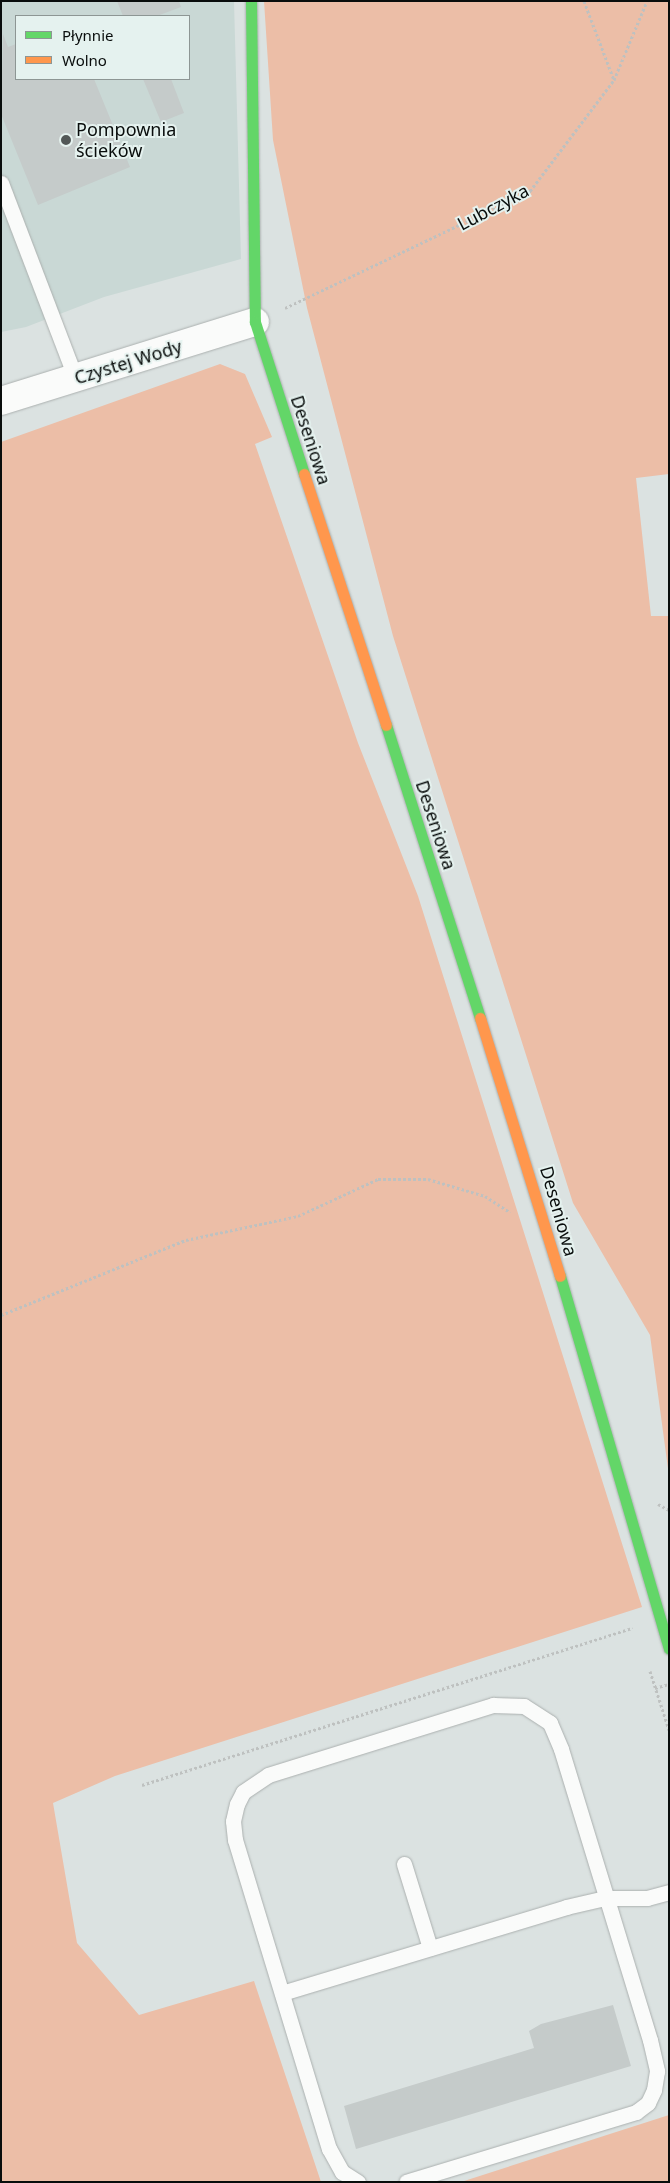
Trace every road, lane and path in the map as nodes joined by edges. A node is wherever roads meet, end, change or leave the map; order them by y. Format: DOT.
graph roads {
  1 [pos="251,1"];
  2 [pos="584,1"];
  3 [pos="647,1"];
  4 [pos="614,80"];
  5 [pos="1,183"];
  6 [pos="255,322"];
  7 [pos="76,379"];
  8 [pos="1,401"];
  9 [pos="548,1237"];
  10 [pos="1,1315"];
  11 [pos="662,1580"];
  12 [pos="649,1584"];
  13 [pos="660,1620"];
  14 [pos="669,1648"];
  15 [pos="669,1684"];
  16 [pos="669,1730"];
  17 [pos="142,1785"];
  18 [pos="404,1864"];
  19 [pos="669,1892"];
  20 [pos="605,1898"];
  21 [pos="430,1948"];
  22 [pos="282,1993"];
  23 [pos="358,2182"];
  24 [pos="406,2182"];
  1 -- 6 [label="street, Deseniowa"];
  2 -- 4 [label="path"];
  3 -- 4 [label="path, Lubczyka"];
  4 -- 6 [label="path, Lubczyka"];
  5 -- 7 [label="lane"];
  6 -- 7 [label="street, Czystej Wody"];
  6 -- 9 [label="street, Deseniowa"];
  7 -- 8 [label="street, Czystej Wody"];
  9 -- 10 [label="path"];
  9 -- 12 [label="street, Deseniowa"];
  11 -- 12 [label="street"];
  12 -- 13 [label="street, Deseniowa"];
  13 -- 14 [label="street, Deseniowa"];
  13 -- 17 [label="path"];
  15 -- 16 [label="path"];
  18 -- 21 [label="lane"];
  19 -- 20 [label="lane"];
  20 -- 21 [label="lane"];
  20 -- 22 [label="lane"];
  20 -- 24 [label="lane"];
  21 -- 22 [label="lane"];
  22 -- 23 [label="lane"];
}
